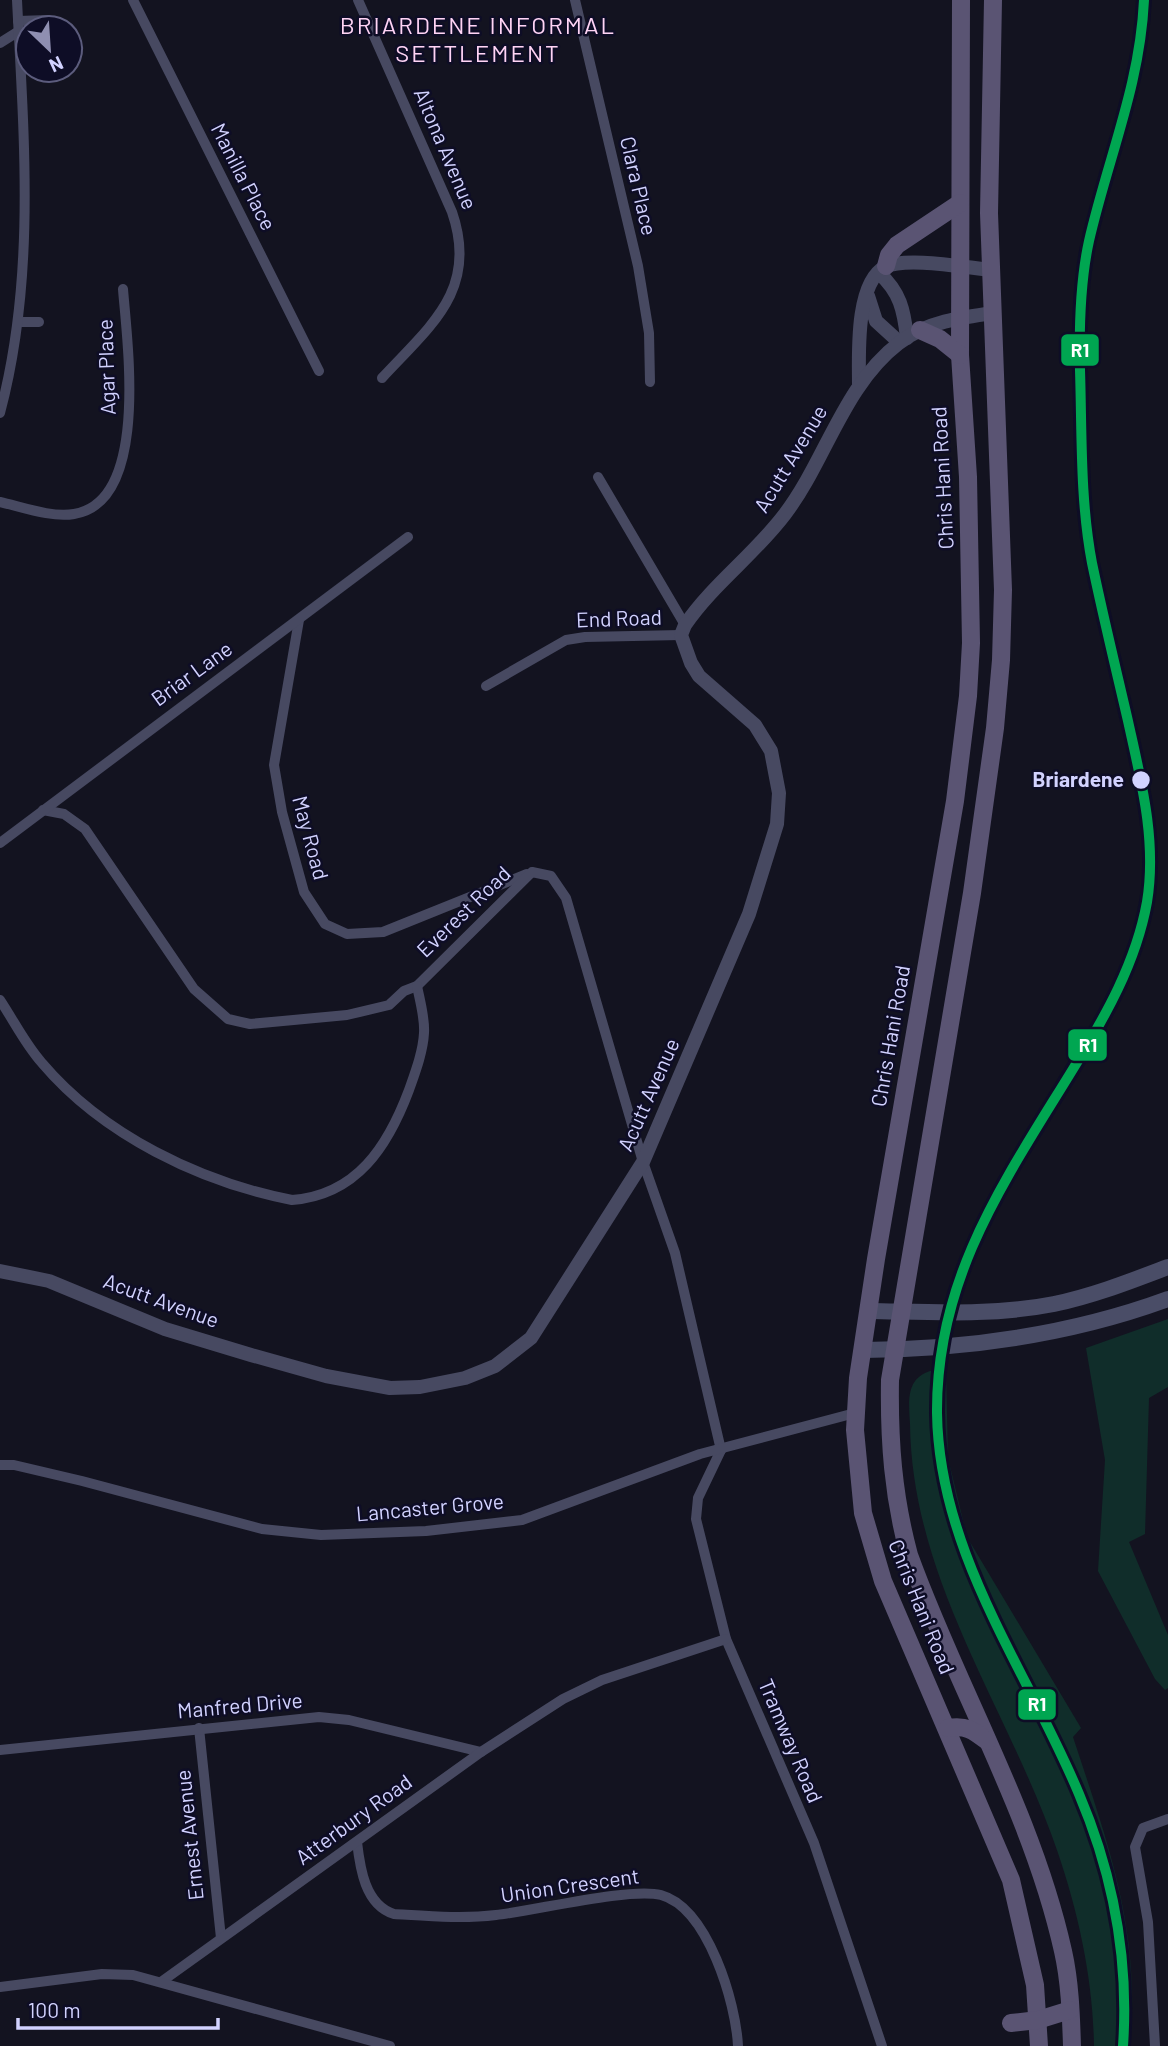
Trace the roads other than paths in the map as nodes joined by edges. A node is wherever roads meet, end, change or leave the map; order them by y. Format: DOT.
graph roads {
  1 [pos="133,0"];
  2 [pos="358,0"];
  3 [pos="575,0"];
  4 [pos="961,0"];
  5 [pos="993,0"];
  6 [pos="14,30"];
  7 [pos="0,43"];
  8 [pos="20,84"];
  9 [pos="960,203"];
  10 [pos="961,267"];
  11 [pos="882,270"];
  12 [pos="993,270"];
  13 [pos="123,289"];
  14 [pos="867,293"];
  15 [pos="994,313"];
  16 [pos="960,318"];
  17 [pos="20,322"];
  18 [pos="38,322"];
  19 [pos="909,337"];
  20 [pos="960,355"];
  21 [pos="319,371"];
  22 [pos="382,378"];
  23 [pos="650,382"];
  24 [pos="859,385"];
  25 [pos="0,413"];
  26 [pos="598,477"];
  27 [pos="0,502"];
  28 [pos="408,537"];
  29 [pos="299,620"];
  30 [pos="683,630"];
  31 [pos="486,686"];
  32 [pos="43,810"];
  33 [pos="0,843"];
  34 [pos="533,872"];
  35 [pos="417,986"];
  36 [pos="0,1000"];
  37 [pos="643,1162"];
  38 [pos="1168,1267"];
  39 [pos="0,1271"];
  40 [pos="1168,1300"];
  41 [pos="870,1311"];
  42 [pos="902,1311"];
  43 [pos="864,1350"];
  44 [pos="896,1350"];
  45 [pos="855,1413"];
  46 [pos="721,1450"];
  47 [pos="0,1465"];
  48 [pos="726,1639"];
  49 [pos="199,1728"];
  50 [pos="948,1728"];
  51 [pos="987,1741"];
  52 [pos="0,1751"];
  53 [pos="481,1752"];
  54 [pos="1168,1819"];
  55 [pos="358,1842"];
  56 [pos="221,1938"];
  57 [pos="161,1982"];
  58 [pos="0,1987"];
  59 [pos="1070,2010"];
  60 [pos="1038,2020"];
  61 [pos="1011,2023"];
  62 [pos="390,2046"];
  63 [pos="738,2046"];
  64 [pos="882,2046"];
  65 [pos="1039,2046"];
  66 [pos="1072,2046"];
  67 [pos="1155,2046"];
  1 -- 21 [label="street, Manilla Place"];
  2 -- 22 [label="street, Altona Avenue"];
  3 -- 23 [label="street, Clara Place"];
  4 -- 9 [label="main road, Chris Hani Road"];
  5 -- 12 [label="main road, Chris Hani Road"];
  6 -- 7 [label="street"];
  8 -- 17 [label="street"];
  9 -- 10 [label="main road, Chris Hani Road"];
  9 -- 11 [label="main road"];
  10 -- 11 [label="street"];
  10 -- 12 [label="street"];
  10 -- 16 [label="main road, Chris Hani Road"];
  11 -- 14 [label="street, Acutt Avenue"];
  11 -- 19 [label="street"];
  12 -- 15 [label="main road, Chris Hani Road"];
  13 -- 27 [label="street, Agar Place"];
  14 -- 19 [label="street"];
  14 -- 24 [label="street, Acutt Avenue"];
  15 -- 16 [label="street"];
  15 -- 42 [label="main road, Chris Hani Road"];
  16 -- 19 [label="street"];
  16 -- 20 [label="main road, Chris Hani Road"];
  17 -- 18 [label="street"];
  17 -- 25 [label="street"];
  19 -- 20 [label="main road"];
  19 -- 24 [label="street, Acutt Avenue"];
  20 -- 41 [label="main road, Chris Hani Road"];
  24 -- 30 [label="street, Acutt Avenue"];
  26 -- 30 [label="street"];
  28 -- 29 [label="street, Briar Lane"];
  29 -- 32 [label="street, Briar Lane"];
  29 -- 34 [label="street, May Road"];
  30 -- 31 [label="street, End Road"];
  30 -- 37 [label="street, Acutt Avenue"];
  32 -- 33 [label="street, Briar Lane"];
  32 -- 35 [label="street, Everest Road"];
  34 -- 35 [label="street, Everest Road"];
  34 -- 37 [label="street, Everest Road"];
  35 -- 36 [label="street"];
  37 -- 39 [label="street, Acutt Avenue"];
  37 -- 46 [label="street, Everest Road"];
  38 -- 42 [label="main road"];
  40 -- 44 [label="main road"];
  41 -- 42 [label="main road"];
  41 -- 43 [label="main road, Chris Hani Road"];
  42 -- 44 [label="main road, Chris Hani Road"];
  43 -- 44 [label="main road"];
  43 -- 45 [label="main road, Chris Hani Road"];
  44 -- 51 [label="main road, Chris Hani Road"];
  45 -- 46 [label="street, Lancaster Grove"];
  45 -- 50 [label="main road, Chris Hani Road"];
  46 -- 47 [label="street, Lancaster Grove"];
  46 -- 48 [label="street, Tramway Road"];
  48 -- 53 [label="street, Atterbury Road"];
  48 -- 64 [label="street, Tramway Road"];
  49 -- 52 [label="street, Manfred Drive"];
  49 -- 53 [label="street, Manfred Drive"];
  49 -- 56 [label="street, Ernest Avenue"];
  50 -- 51 [label="main road"];
  50 -- 60 [label="main road, Chris Hani Road"];
  51 -- 59 [label="main road, Chris Hani Road"];
  53 -- 55 [label="street, Atterbury Road"];
  54 -- 67 [label="street"];
  55 -- 56 [label="street, Atterbury Road"];
  55 -- 63 [label="street, Union Crescent"];
  56 -- 57 [label="street, Atterbury Road"];
  57 -- 58 [label="street"];
  57 -- 62 [label="street"];
  59 -- 60 [label="main road"];
  59 -- 66 [label="main road, Chris Hani Road"];
  60 -- 61 [label="main road"];
  60 -- 65 [label="main road, Chris Hani Road"];
}
